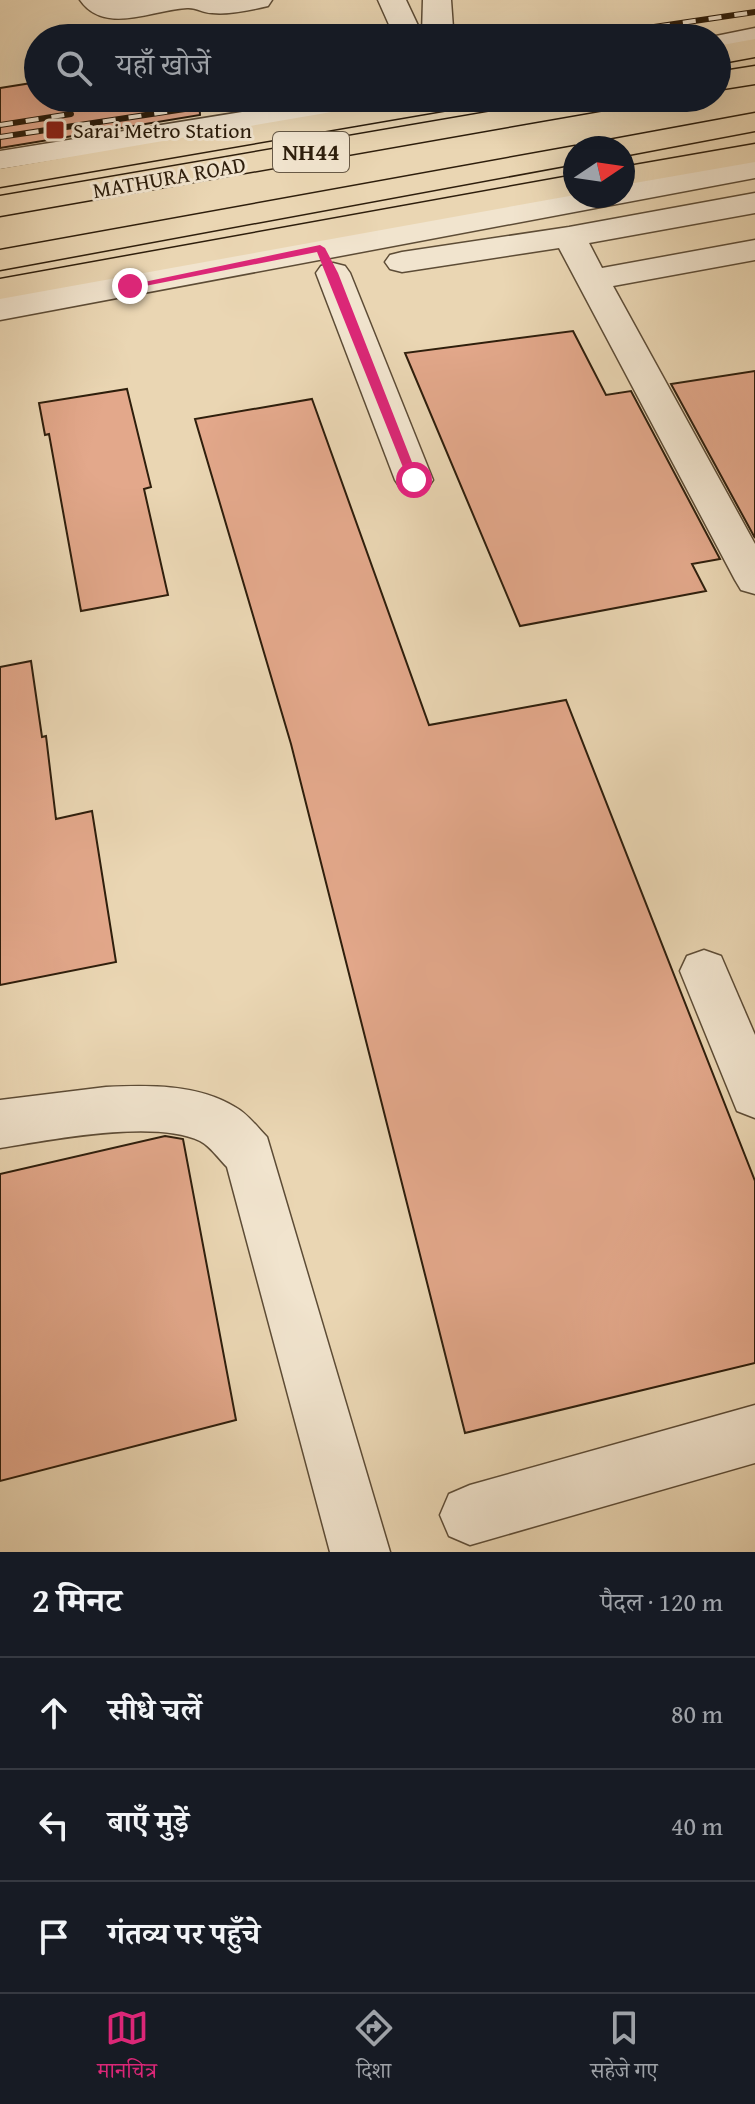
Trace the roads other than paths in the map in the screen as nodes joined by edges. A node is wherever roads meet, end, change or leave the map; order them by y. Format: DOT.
graph roads {
  1 [pos="94,0"];
  2 [pos="184,0"];
  3 [pos="193,0"];
  4 [pos="258,0"];
  5 [pos="392,0"];
  6 [pos="437,0"];
  7 [pos="403,24"];
  8 [pos="439,24"];
  9 [pos="755,37"];
  10 [pos="731,41"];
  11 [pos="755,48"];
  12 [pos="731,52"];
  13 [pos="755,75"];
  14 [pos="731,79"];
  15 [pos="297,112"];
  16 [pos="376,112"];
  17 [pos="540,112"];
  18 [pos="755,122"];
  19 [pos="635,144"];
  20 [pos="755,153"];
  21 [pos="563,157"];
  22 [pos="0,160"];
  23 [pos="755,169"];
  24 [pos="635,174"];
  25 [pos="0,178"];
  26 [pos="563,187"];
  27 [pos="635,191"];
  28 [pos="0,206"];
  29 [pos="563,206"];
  30 [pos="752,208"];
  31 [pos="569,237"];
  32 [pos="755,250"];
  33 [pos="0,260"];
  34 [pos="326,261"];
  35 [pos="592,280"];
  36 [pos="0,289"];
  37 [pos="0,309"];
  38 [pos="414,480"];
  39 [pos="755,580"];
  40 [pos="704,971"];
  41 [pos="755,1095"];
  42 [pos="0,1124"];
  43 [pos="755,1434"];
  44 [pos="470,1515"];
  45 [pos="360,1552"];
  1 -- 2 [label="street"];
  3 -- 4 [label="street"];
  5 -- 7 [label="street"];
  6 -- 8 [label="street"];
  9 -- 10 [label="street"];
  11 -- 12 [label="main road"];
  13 -- 14 [label="main road"];
  15 -- 22 [label="street"];
  16 -- 25 [label="main road, MATHURA ROAD"];
  17 -- 28 [label="main road, MATHURA ROAD / NH44"];
  18 -- 19 [label="main road"];
  20 -- 24 [label="main road"];
  21 -- 33 [label="main road, MATHURA ROAD / NH44"];
  23 -- 27 [label="street"];
  26 -- 36 [label="main road"];
  29 -- 34 [label="street"];
  30 -- 31 [label="street"];
  31 -- 34 [label="street"];
  31 -- 35 [label="street"];
  32 -- 35 [label="street"];
  34 -- 37 [label="street"];
  34 -- 38 [label="street"];
  35 -- 39 [label="street"];
  40 -- 41 [label="street"];
  42 -- 45 [label="street"];
  43 -- 44 [label="street"];
}
